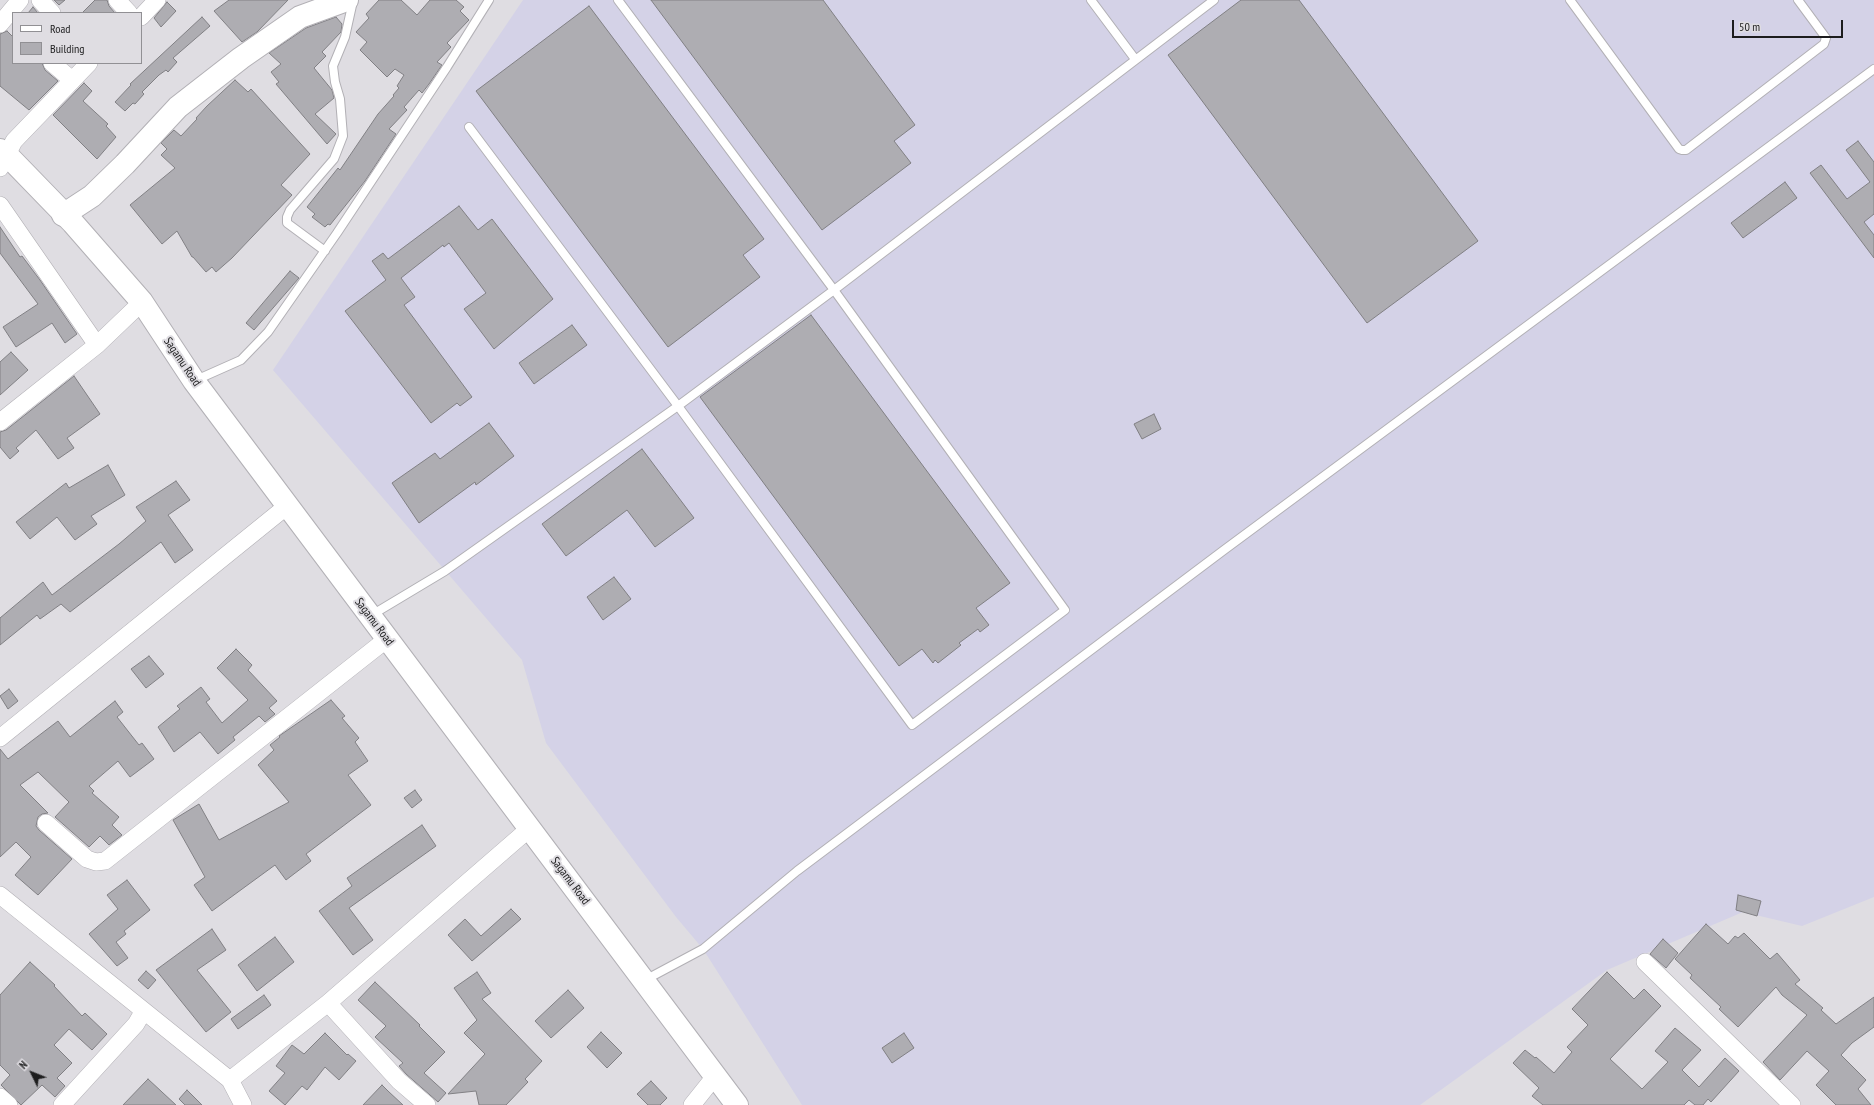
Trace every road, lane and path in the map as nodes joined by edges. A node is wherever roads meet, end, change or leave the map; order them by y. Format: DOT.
graph roads {
  1 [pos="20,0"];
  2 [pos="40,0"];
  3 [pos="117,0"];
  4 [pos="157,0"];
  5 [pos="346,0"];
  6 [pos="353,0"];
  7 [pos="489,0"];
  8 [pos="618,0"];
  9 [pos="1092,0"];
  10 [pos="1214,0"];
  11 [pos="1570,0"];
  12 [pos="1798,0"];
  13 [pos="51,12"];
  14 [pos="128,12"];
  15 [pos="142,16"];
  16 [pos="4,24"];
  17 [pos="1135,59"];
  18 [pos="53,64"];
  19 [pos="88,64"];
  20 [pos="1874,69"];
  21 [pos="72,80"];
  22 [pos="469,127"];
  23 [pos="2,158"];
  24 [pos="0,205"];
  25 [pos="63,215"];
  26 [pos="325,251"];
  27 [pos="834,290"];
  28 [pos="142,302"];
  29 [pos="97,345"];
  30 [pos="194,381"];
  31 [pos="678,406"];
  32 [pos="0,422"];
  33 [pos="287,506"];
  34 [pos="369,616"];
  35 [pos="387,639"];
  36 [pos="0,738"];
  37 [pos="46,822"];
  38 [pos="530,828"];
  39 [pos="0,895"];
  40 [pos="1645,962"];
  41 [pos="645,980"];
  42 [pos="328,1003"];
  43 [pos="143,1012"];
  44 [pos="716,1075"];
  45 [pos="230,1080"];
  46 [pos="0,1097"];
  47 [pos="9,1105"];
  48 [pos="62,1105"];
  49 [pos="243,1105"];
  50 [pos="427,1105"];
  51 [pos="692,1105"];
  52 [pos="738,1105"];
  53 [pos="1792,1105"];
  1 -- 16 [label="street"];
  2 -- 13 [label="street"];
  3 -- 14 [label="street"];
  4 -- 15 [label="street"];
  5 -- 25 [label="main road"];
  6 -- 26 [label="lane"];
  7 -- 26 [label="lane"];
  8 -- 27 [label="lane"];
  9 -- 17 [label="lane"];
  10 -- 17 [label="lane"];
  11 -- 12 [label="lane"];
  17 -- 27 [label="lane"];
  18 -- 21 [label="street"];
  19 -- 21 [label="street"];
  20 -- 41 [label="lane"];
  21 -- 23 [label="street"];
  22 -- 31 [label="lane"];
  23 -- 25 [label="main road, Sagamu Road"];
  24 -- 29 [label="street"];
  25 -- 28 [label="main road, Sagamu Road"];
  26 -- 30 [label="lane"];
  27 -- 31 [label="lane"];
  27 -- 31 [label="lane"];
  28 -- 29 [label="street"];
  28 -- 30 [label="main road, Sagamu Road"];
  29 -- 32 [label="street"];
  30 -- 33 [label="main road, Sagamu Road"];
  31 -- 34 [label="lane"];
  33 -- 34 [label="main road, Sagamu Road"];
  33 -- 36 [label="street"];
  34 -- 35 [label="main road, Sagamu Road"];
  35 -- 37 [label="street"];
  35 -- 38 [label="main road, Sagamu Road"];
  38 -- 41 [label="main road, Sagamu Road"];
  38 -- 42 [label="street"];
  39 -- 43 [label="street"];
  40 -- 53 [label="street"];
  41 -- 44 [label="main road, Sagamu Road"];
  42 -- 45 [label="street"];
  42 -- 50 [label="street"];
  43 -- 45 [label="street"];
  43 -- 48 [label="street"];
  44 -- 51 [label="street"];
  44 -- 52 [label="main road, Sagamu Road"];
  45 -- 49 [label="street"];
  46 -- 47 [label="street"];
}
